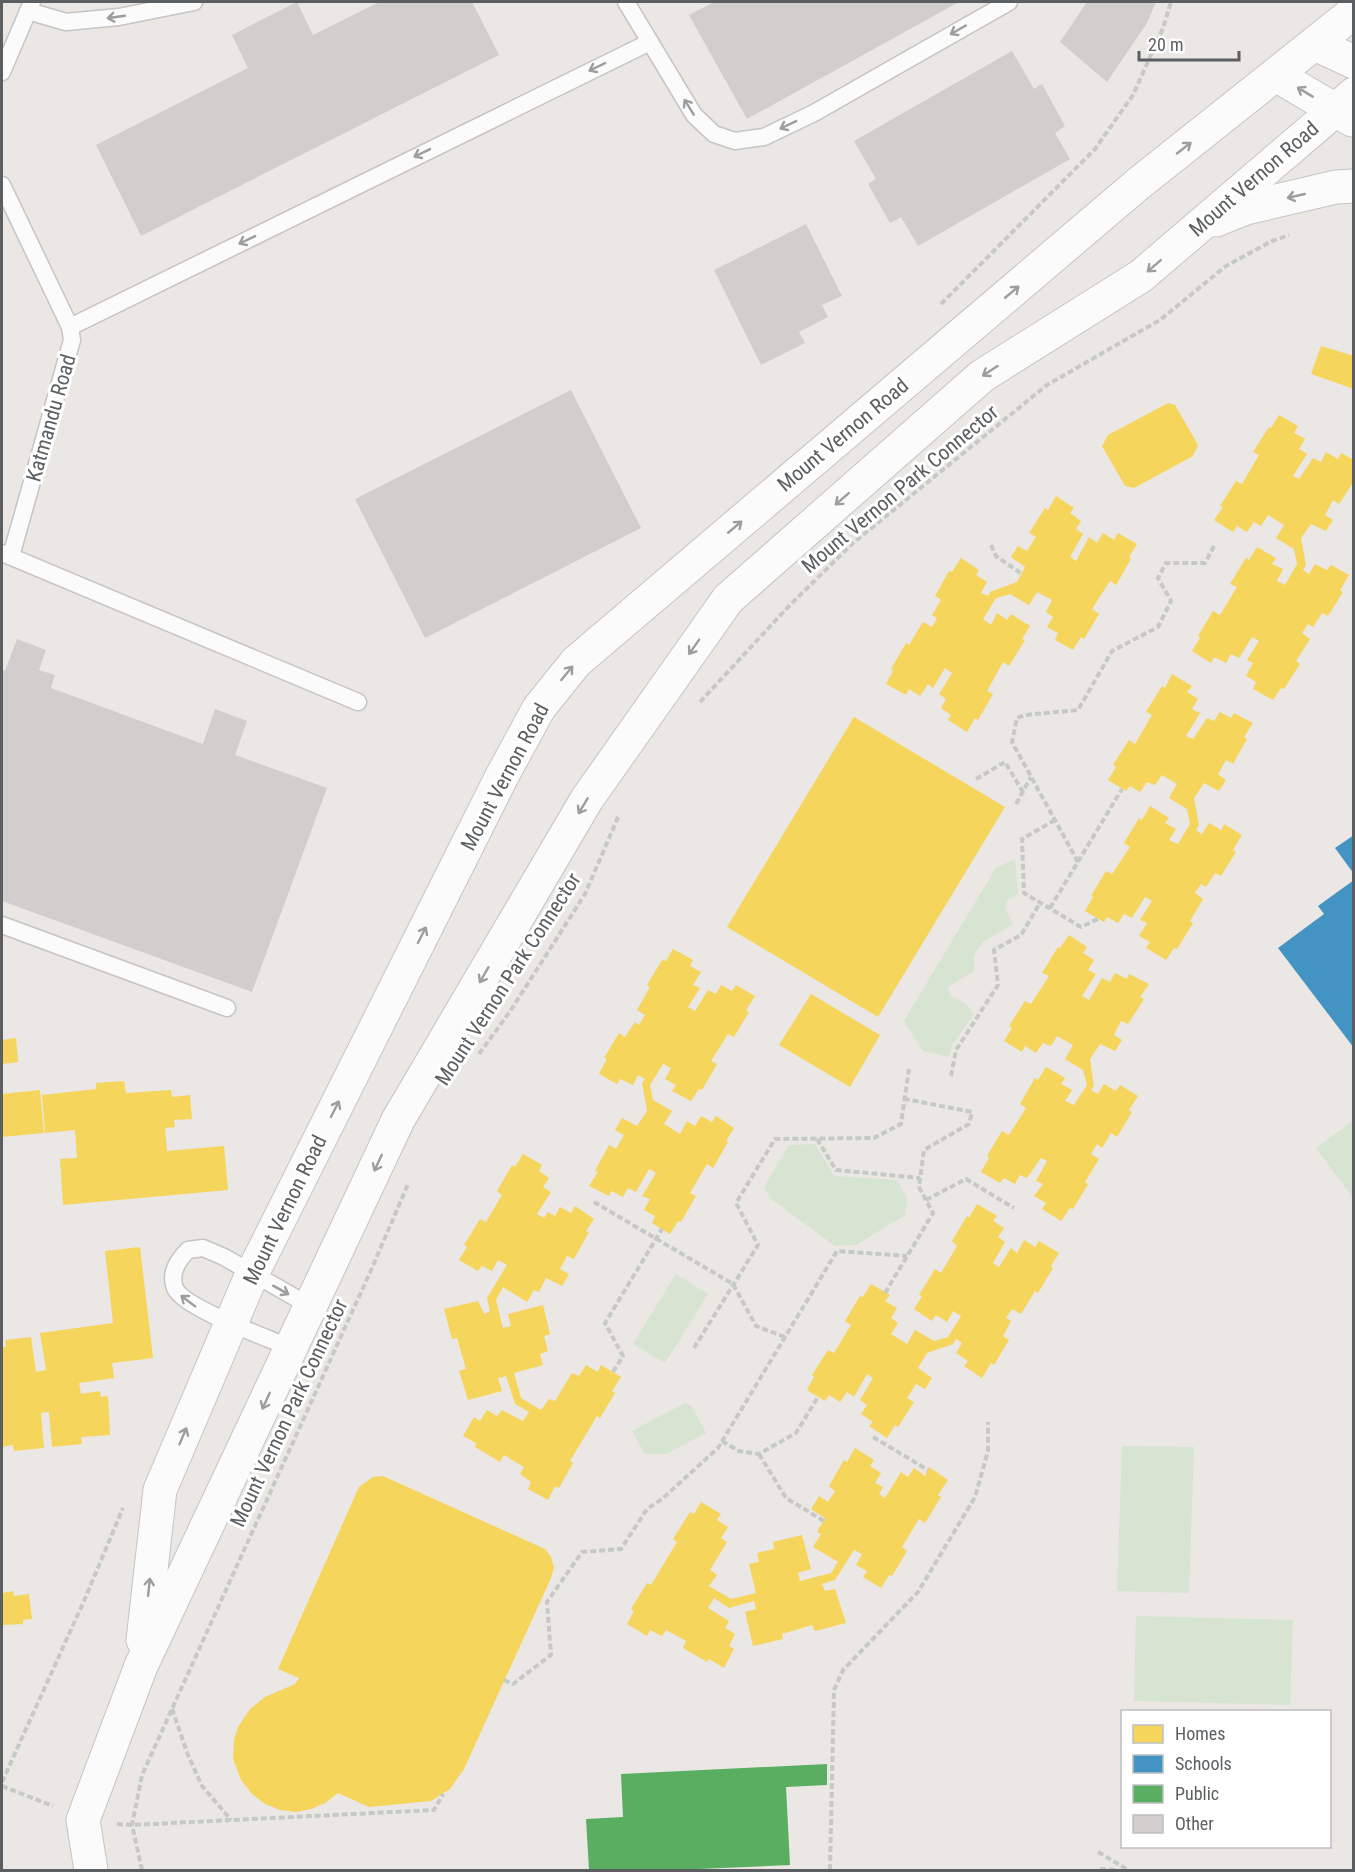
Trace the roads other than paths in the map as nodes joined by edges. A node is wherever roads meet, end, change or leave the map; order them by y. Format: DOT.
graph roads {
  1 [pos="194,2"];
  2 [pos="626,2"];
  3 [pos="1009,2"];
  4 [pos="30,6"];
  5 [pos="1353,12"];
  6 [pos="650,42"];
  7 [pos="1315,44"];
  8 [pos="1353,62"];
  9 [pos="2,72"];
  10 [pos="1276,75"];
  11 [pos="1347,108"];
  12 [pos="2,185"];
  13 [pos="1353,186"];
  14 [pos="1198,227"];
  15 [pos="70,327"];
  16 [pos="6,554"];
  17 [pos="690,564"];
  18 [pos="728,599"];
  19 [pos="358,702"];
  20 [pos="2,925"];
  21 [pos="227,1008"];
  22 [pos="252,1274"];
  23 [pos="310,1306"];
  24 [pos="231,1322"];
  25 [pos="291,1348"];
  26 [pos="141,1666"];
  27 [pos="91,1870"];
  1 -- 4 [label="lane, one-way"];
  2 -- 6 [label="lane"];
  3 -- 6 [label="lane, one-way"];
  4 -- 9 [label="lane"];
  5 -- 7 [label="street, Mount Vernon Road"];
  6 -- 15 [label="lane, one-way"];
  7 -- 8 [label="street"];
  7 -- 10 [label="street, Mount Vernon Road"];
  11 -- 10 [label="street, one-way"];
  17 -- 10 [label="street, Mount Vernon Road, one-way"];
  11 -- 14 [label="street, Mount Vernon Road"];
  12 -- 15 [label="lane, Katmandu Road"];
  13 -- 14 [label="street, one-way"];
  14 -- 18 [label="street, Mount Vernon Road, one-way"];
  15 -- 16 [label="lane, Katmandu Road"];
  16 -- 19 [label="lane, Katmandu Road"];
  17 -- 18 [label="street"];
  22 -- 17 [label="street, Mount Vernon Road, one-way"];
  18 -- 23 [label="street, Mount Vernon Road, one-way"];
  20 -- 21 [label="lane"];
  22 -- 23 [label="lane, one-way"];
  22 -- 24 [label="street, Mount Vernon Road"];
  24 -- 22 [label="lane, one-way"];
  23 -- 25 [label="street, Mount Vernon Road"];
  24 -- 25 [label="lane"];
  26 -- 24 [label="street, Mount Vernon Road, one-way"];
  25 -- 26 [label="street, Mount Vernon Road, one-way"];
  26 -- 27 [label="street, Mount Vernon Road"];
}
